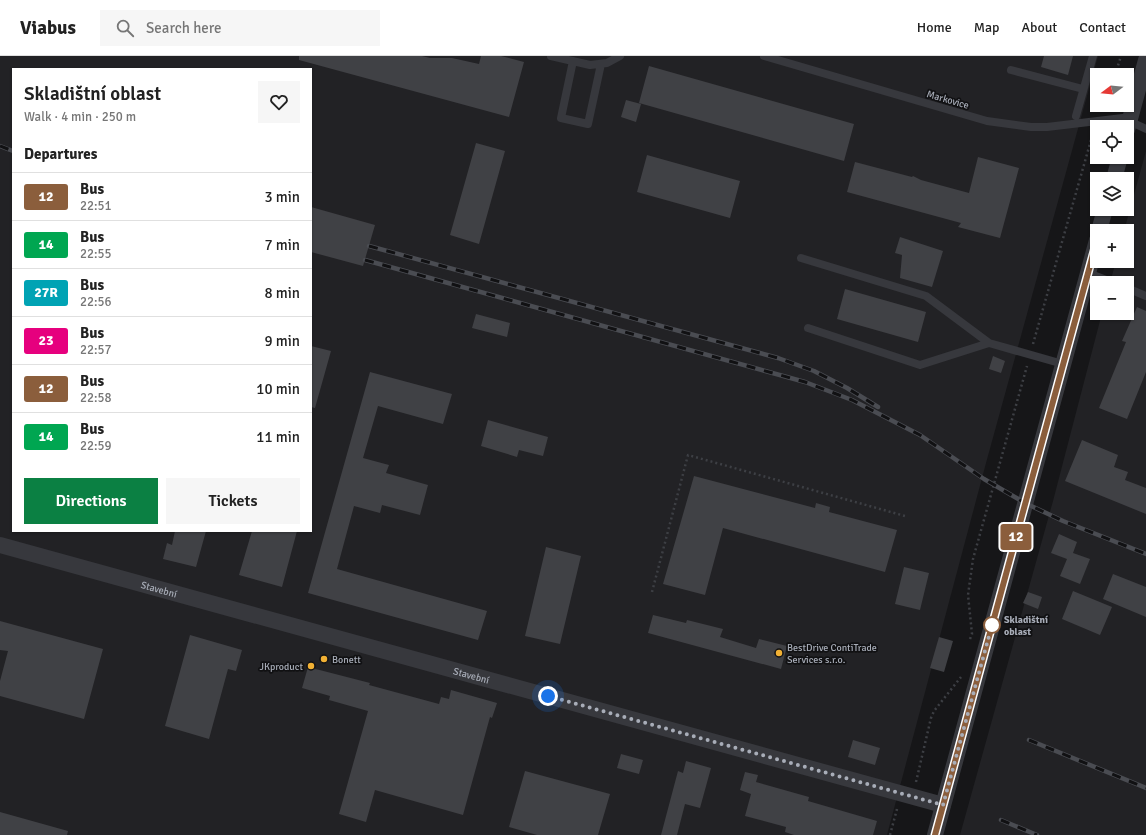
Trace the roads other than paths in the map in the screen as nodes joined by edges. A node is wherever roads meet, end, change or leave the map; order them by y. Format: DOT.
graph roads {
  1 [pos="551,56"];
  2 [pos="620,56"];
  3 [pos="764,56"];
  4 [pos="1093,56"];
  5 [pos="1146,60"];
  6 [pos="573,61"];
  7 [pos="601,64"];
  8 [pos="1011,70"];
  9 [pos="1083,89"];
  10 [pos="1076,116"];
  11 [pos="1130,120"];
  12 [pos="1090,122"];
  13 [pos="1134,124"];
  14 [pos="1146,128"];
  15 [pos="801,258"];
  16 [pos="1090,266"];
  17 [pos="1088,273"];
  18 [pos="1096,276"];
  19 [pos="1134,291"];
  20 [pos="1146,296"];
  21 [pos="808,328"];
  22 [pos="989,343"];
  23 [pos="1063,364"];
  24 [pos="0,545"];
  25 [pos="943,805"];
  26 [pos="935,835"];
  1 -- 6 [label="lane"];
  2 -- 7 [label="lane"];
  3 -- 12 [label="lane, Markovice"];
  4 -- 9 [label="lane"];
  5 -- 11 [label="street"];
  6 -- 7 [label="lane"];
  6 -- 7 [label="lane"];
  8 -- 9 [label="lane"];
  9 -- 10 [label="lane"];
  13 -- 14 [label="lane"];
  15 -- 22 [label="lane"];
  16 -- 17 [label="street"];
  17 -- 18 [label="lane"];
  17 -- 23 [label="street"];
  19 -- 20 [label="lane"];
  21 -- 22 [label="lane"];
  22 -- 23 [label="lane"];
  23 -- 25 [label="street"];
  24 -- 25 [label="street, Stavební"];
  25 -- 26 [label="street"];
}
